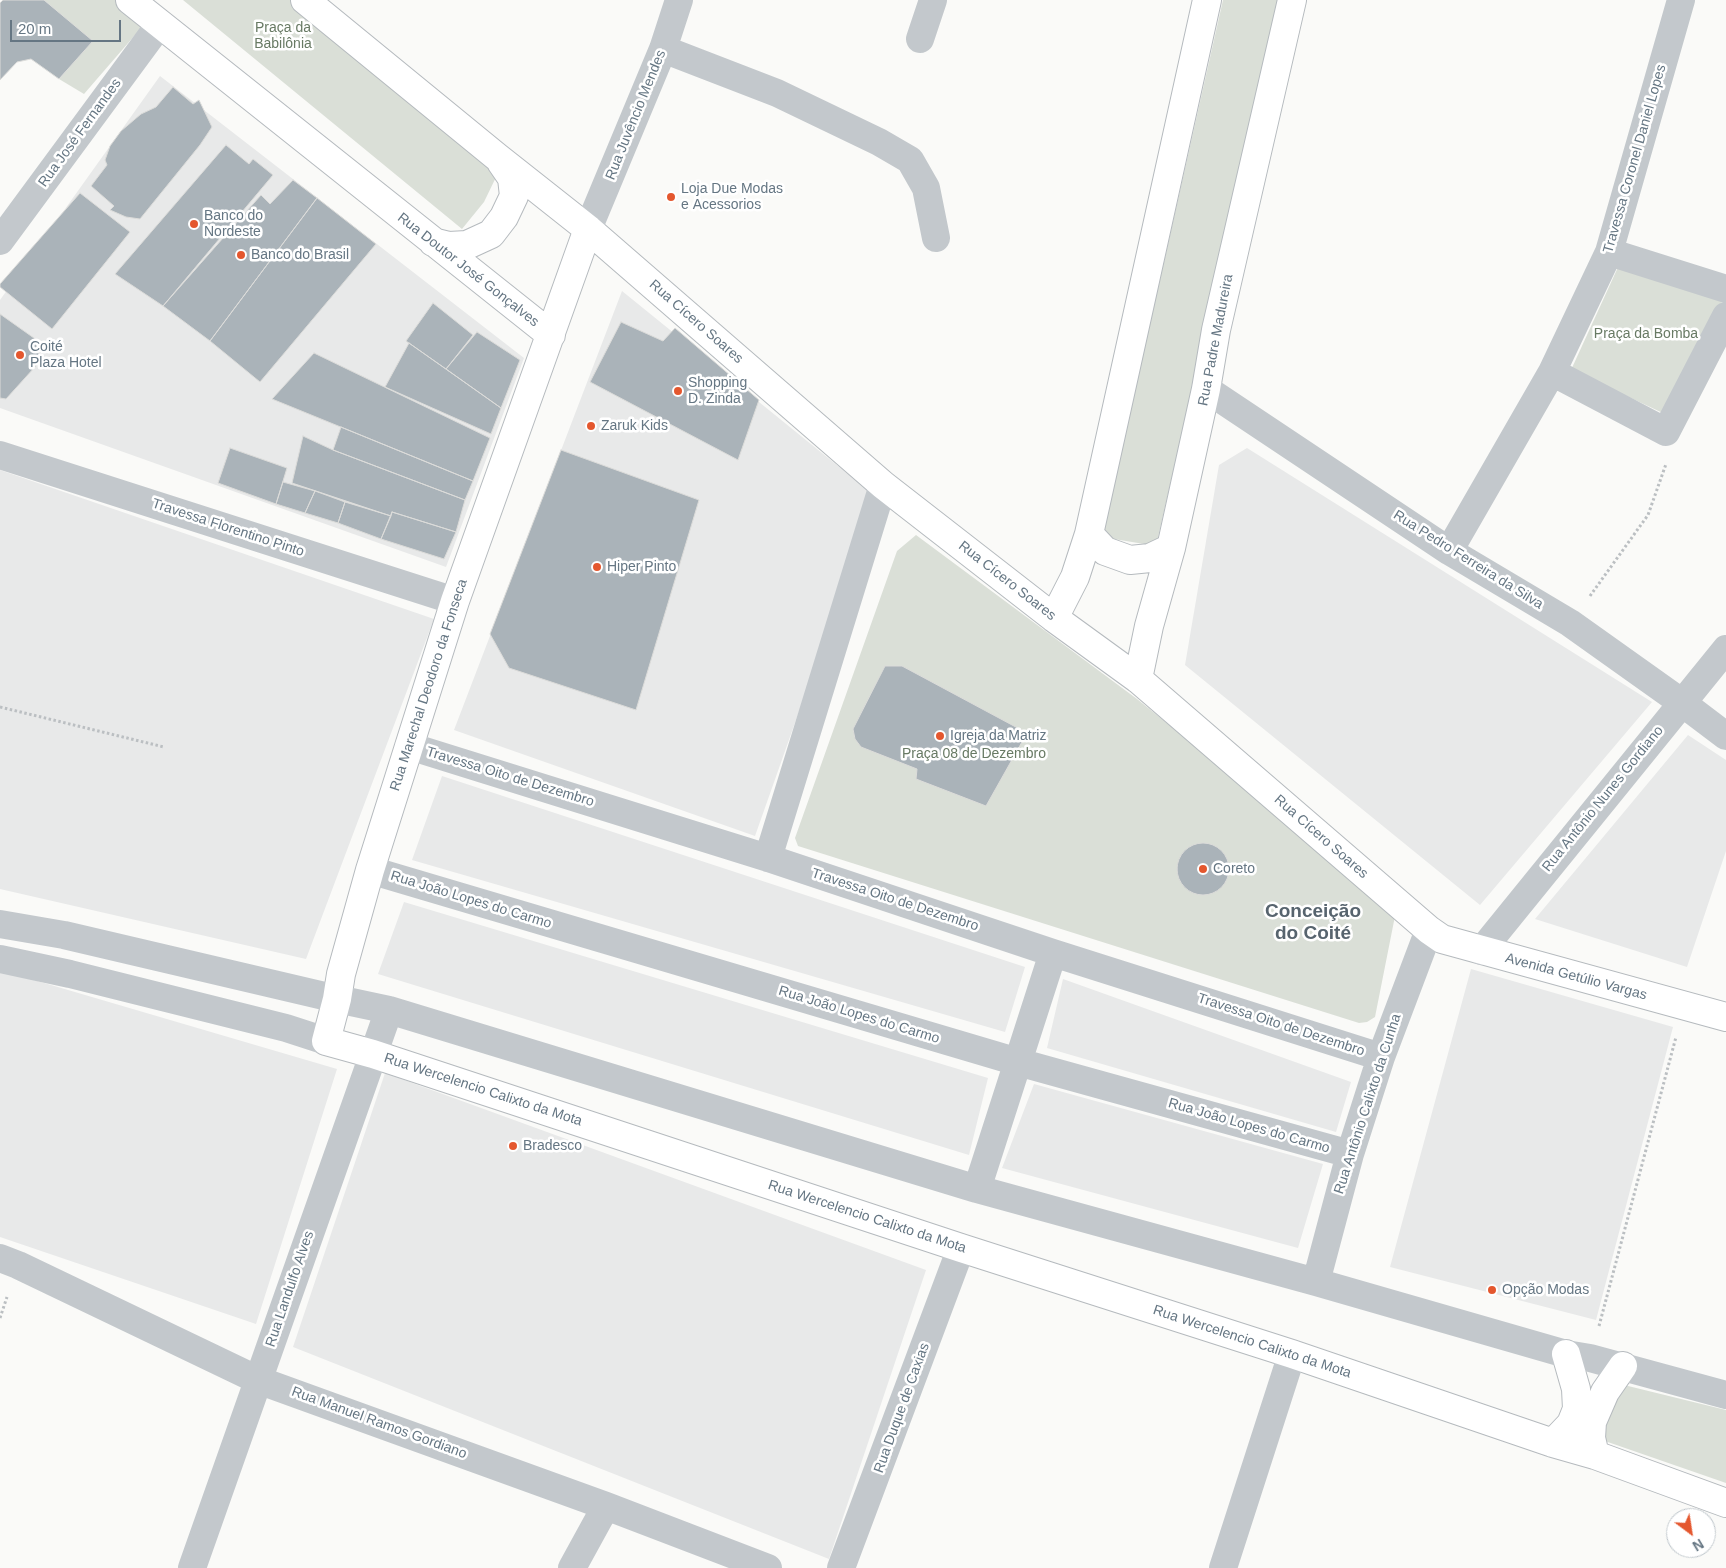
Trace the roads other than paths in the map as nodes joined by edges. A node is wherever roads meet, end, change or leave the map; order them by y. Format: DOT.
graph roads {
  1 [pos="130,0"];
  2 [pos="304,0"];
  3 [pos="679,0"];
  4 [pos="933,0"];
  5 [pos="1207,0"];
  6 [pos="1292,0"];
  7 [pos="1681,0"];
  8 [pos="160,24"];
  9 [pos="920,39"];
  10 [pos="663,50"];
  11 [pos="497,157"];
  12 [pos="588,228"];
  13 [pos="936,238"];
  14 [pos="0,241"];
  15 [pos="433,242"];
  16 [pos="1609,252"];
  17 [pos="1726,289"];
  18 [pos="1726,316"];
  19 [pos="551,335"];
  20 [pos="1552,372"];
  21 [pos="1206,389"];
  22 [pos="0,455"];
  23 [pos="882,485"];
  24 [pos="1089,534"];
  25 [pos="1170,548"];
  26 [pos="1449,550"];
  27 [pos="456,601"];
  28 [pos="1054,618"];
  29 [pos="1726,648"];
  30 [pos="1138,679"];
  31 [pos="1681,702"];
  32 [pos="1726,736"];
  33 [pos="409,746"];
  34 [pos="768,858"];
  35 [pos="370,870"];
  36 [pos="0,924"];
  37 [pos="1429,930"];
  38 [pos="1481,951"];
  39 [pos="1053,953"];
  40 [pos="0,959"];
  41 [pos="337,999"];
  42 [pos="389,1010"];
  43 [pos="1726,1017"];
  44 [pos="326,1040"];
  45 [pos="373,1054"];
  46 [pos="1381,1057"];
  47 [pos="1018,1062"];
  48 [pos="1350,1154"];
  49 [pos="977,1189"];
  50 [pos="961,1248"];
  51 [pos="0,1258"];
  52 [pos="1316,1282"];
  53 [pos="1292,1354"];
  54 [pos="1578,1356"];
  55 [pos="1623,1366"];
  56 [pos="258,1380"];
  57 [pos="1726,1395"];
  58 [pos="1554,1443"];
  59 [pos="1595,1455"];
  60 [pos="1726,1503"];
  61 [pos="606,1506"];
  62 [pos="192,1568"];
  63 [pos="572,1568"];
  64 [pos="768,1568"];
  65 [pos="841,1568"];
  66 [pos="1223,1568"];
  1 -- 8 [label="main road, Rua Doutor José Gonçalves"];
  2 -- 11 [label="main road"];
  3 -- 10 [label="street, Rua Juvêncio Mendes"];
  4 -- 9 [label="street"];
  5 -- 24 [label="main road"];
  6 -- 21 [label="main road, Rua Padre Madureira"];
  7 -- 16 [label="street, Travessa Coronel Daniel Lopes"];
  8 -- 14 [label="street, Rua José Fernandes"];
  8 -- 15 [label="main road, Rua Doutor José Gonçalves"];
  10 -- 12 [label="street, Rua Juvêncio Mendes"];
  10 -- 13 [label="street"];
  11 -- 12 [label="main road"];
  11 -- 15 [label="main road"];
  12 -- 19 [label="main road, Rua Doutor José Gonçalves"];
  12 -- 23 [label="main road, Rua Cícero Soares"];
  15 -- 19 [label="main road, Rua Doutor José Gonçalves"];
  16 -- 17 [label="street"];
  16 -- 20 [label="street, Travessa Coronel Daniel Lopes"];
  18 -- 20 [label="street"];
  19 -- 27 [label="main road, Rua Marechal Deodoro da Fonseca"];
  20 -- 26 [label="street, Travessa Coronel Daniel Lopes"];
  21 -- 25 [label="main road, Rua Padre Madureira"];
  21 -- 26 [label="street, Rua Pedro Ferreira da Silva"];
  22 -- 27 [label="street, Travessa Florentino Pinto"];
  23 -- 28 [label="main road, Rua Cícero Soares"];
  23 -- 34 [label="street"];
  24 -- 25 [label="main road"];
  24 -- 28 [label="main road"];
  25 -- 30 [label="main road, Rua Padre Madureira"];
  26 -- 31 [label="street, Rua Pedro Ferreira da Silva"];
  27 -- 33 [label="main road, Rua Marechal Deodoro da Fonseca"];
  28 -- 30 [label="main road, Rua Cícero Soares"];
  29 -- 31 [label="street, Rua Antônio Nunes Gordiano"];
  30 -- 37 [label="main road, Rua Cícero Soares"];
  31 -- 32 [label="street, Rua Pedro Ferreira da Silva"];
  31 -- 38 [label="street, Rua Antônio Nunes Gordiano"];
  33 -- 34 [label="street, Travessa Oito de Dezembro"];
  33 -- 35 [label="main road, Rua Marechal Deodoro da Fonseca"];
  34 -- 39 [label="street, Travessa Oito de Dezembro"];
  35 -- 41 [label="main road, Rua Marechal Deodoro da Fonseca"];
  35 -- 47 [label="street, Rua João Lopes do Carmo"];
  36 -- 41 [label="street"];
  37 -- 38 [label="main road, Avenida Getúlio Vargas"];
  37 -- 46 [label="street, Rua Antônio Calixto da Cunha"];
  38 -- 43 [label="main road, Avenida Getúlio Vargas"];
  39 -- 46 [label="street, Travessa Oito de Dezembro"];
  39 -- 47 [label="street"];
  40 -- 44 [label="street, Rua Wercelencio Calixto da Mota"];
  41 -- 42 [label="street"];
  41 -- 44 [label="main road, Rua Marechal Deodoro da Fonseca"];
  42 -- 45 [label="street, Rua Landulfo Alves"];
  42 -- 49 [label="street"];
  44 -- 45 [label="main road, Rua Wercelencio Calixto da Mota"];
  45 -- 50 [label="main road, Rua Wercelencio Calixto da Mota"];
  45 -- 56 [label="street, Rua Landulfo Alves"];
  46 -- 48 [label="street, Rua Antônio Calixto da Cunha"];
  47 -- 48 [label="street, Rua João Lopes do Carmo"];
  47 -- 49 [label="street"];
  48 -- 52 [label="street, Rua Antônio Calixto da Cunha"];
  49 -- 52 [label="street"];
  50 -- 53 [label="main road, Rua Wercelencio Calixto da Mota"];
  50 -- 65 [label="street, Rua Duque de Caxias"];
  51 -- 56 [label="street, Rua Manuel Ramos Gordiano"];
  52 -- 54 [label="street"];
  53 -- 58 [label="main road, Rua Wercelencio Calixto da Mota"];
  53 -- 66 [label="street"];
  54 -- 55 [label="street"];
  54 -- 58 [label="main road"];
  55 -- 57 [label="street"];
  55 -- 59 [label="main road"];
  56 -- 61 [label="street, Rua Manuel Ramos Gordiano"];
  56 -- 62 [label="street, Rua Landulfo Alves"];
  58 -- 59 [label="main road, Rua Wercelencio Calixto da Mota"];
  59 -- 60 [label="main road, Rua Wercelencio Calixto da Mota"];
  61 -- 63 [label="street"];
  61 -- 64 [label="street, Rua Manuel Ramos Gordiano"];
}
